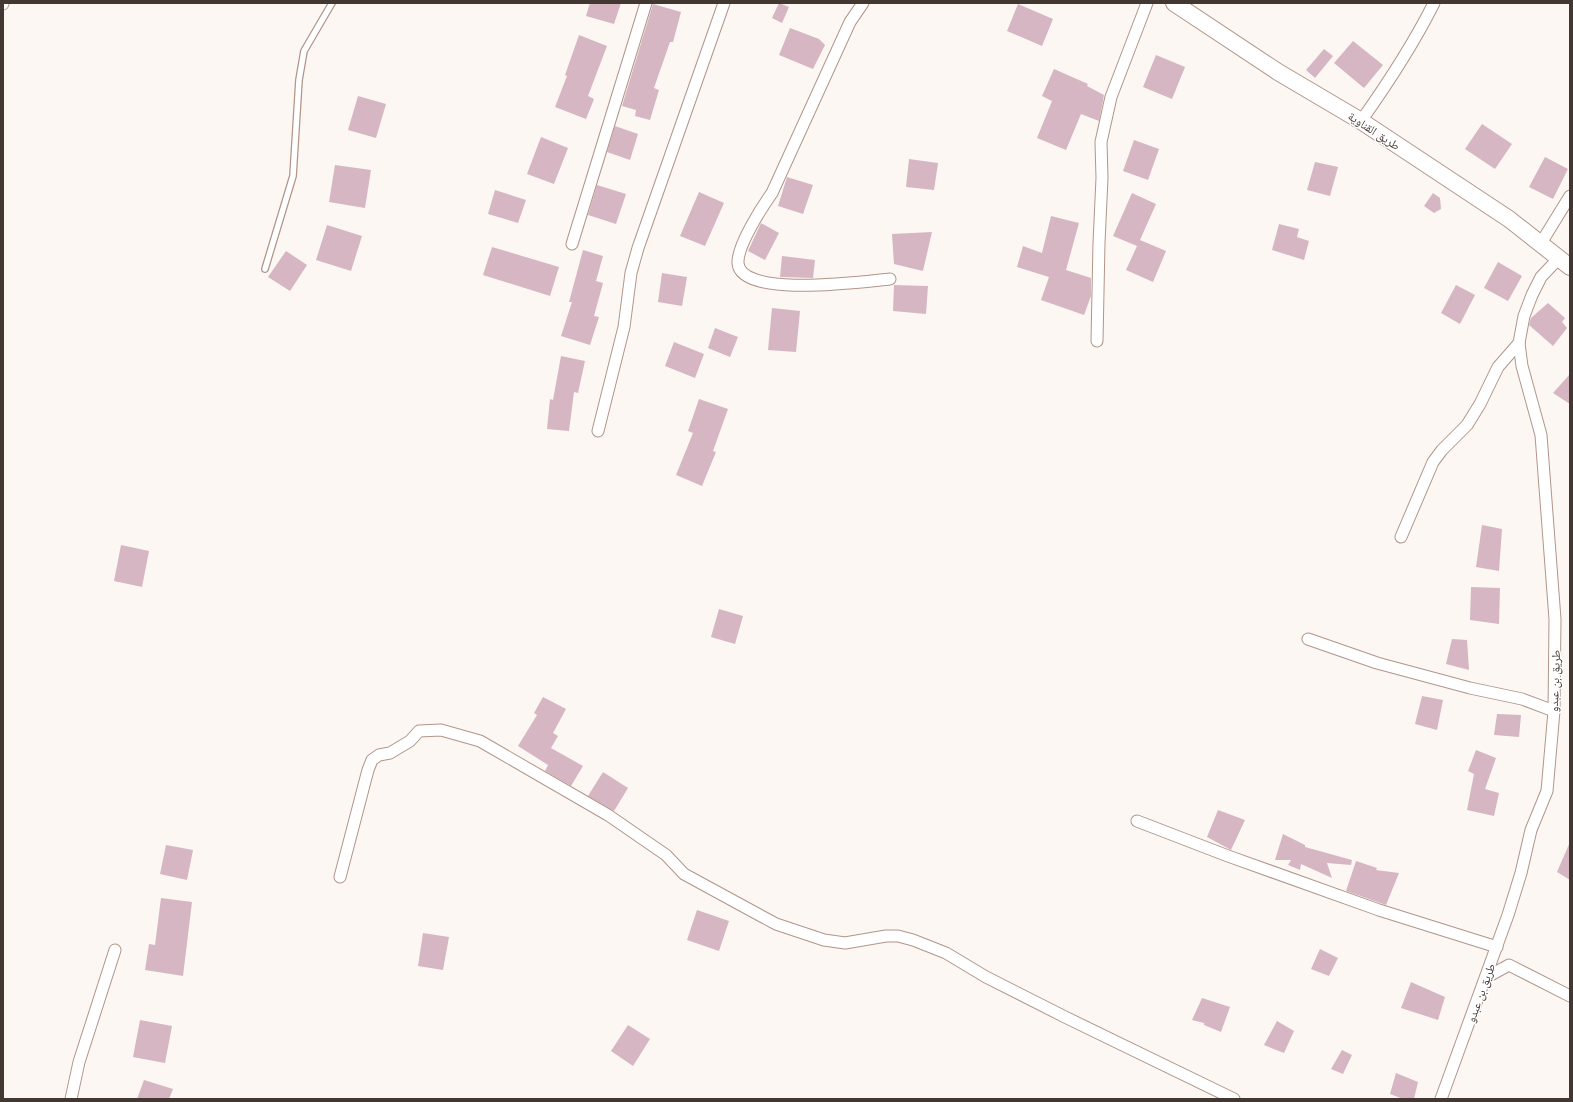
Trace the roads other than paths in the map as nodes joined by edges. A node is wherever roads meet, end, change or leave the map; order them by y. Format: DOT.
graph roads {
  1 [pos="332,3"];
  2 [pos="646,3"];
  3 [pos="724,3"];
  4 [pos="863,3"];
  5 [pos="1147,3"];
  6 [pos="1174,3"];
  7 [pos="1434,3"];
  8 [pos="1361,122"];
  9 [pos="1570,196"];
  10 [pos="1541,243"];
  11 [pos="572,244"];
  12 [pos="1565,262"];
  13 [pos="265,268"];
  14 [pos="890,279"];
  15 [pos="1097,341"];
  16 [pos="1519,343"];
  17 [pos="598,431"];
  18 [pos="1401,537"];
  19 [pos="1308,639"];
  20 [pos="1554,711"];
  21 [pos="1137,821"];
  22 [pos="340,876"];
  23 [pos="1498,947"];
  24 [pos="115,950"];
  25 [pos="1487,977"];
  26 [pos="1570,996"];
  27 [pos="1445,1097"];
  28 [pos="71,1099"];
  29 [pos="1234,1099"];
  1 -- 13 [label="lane"];
  2 -- 11 [label="street"];
  3 -- 17 [label="street"];
  4 -- 14 [label="street"];
  5 -- 15 [label="street"];
  6 -- 8 [label="street, طريق القناوية"];
  7 -- 8 [label="street"];
  8 -- 10 [label="street, طريق القناوية"];
  9 -- 10 [label="street"];
  10 -- 12 [label="street, طريق القناوية"];
  12 -- 16 [label="street, طريق بن عبدو"];
  16 -- 18 [label="street"];
  16 -- 20 [label="street, طريق بن عبدو"];
  19 -- 20 [label="street"];
  20 -- 23 [label="street, طريق بن عبدو"];
  21 -- 23 [label="street"];
  22 -- 29 [label="street"];
  23 -- 25 [label="street, طريق بن عبدو"];
  24 -- 28 [label="street"];
  25 -- 26 [label="street"];
  25 -- 27 [label="street, طريق بن عبدو"];
}
